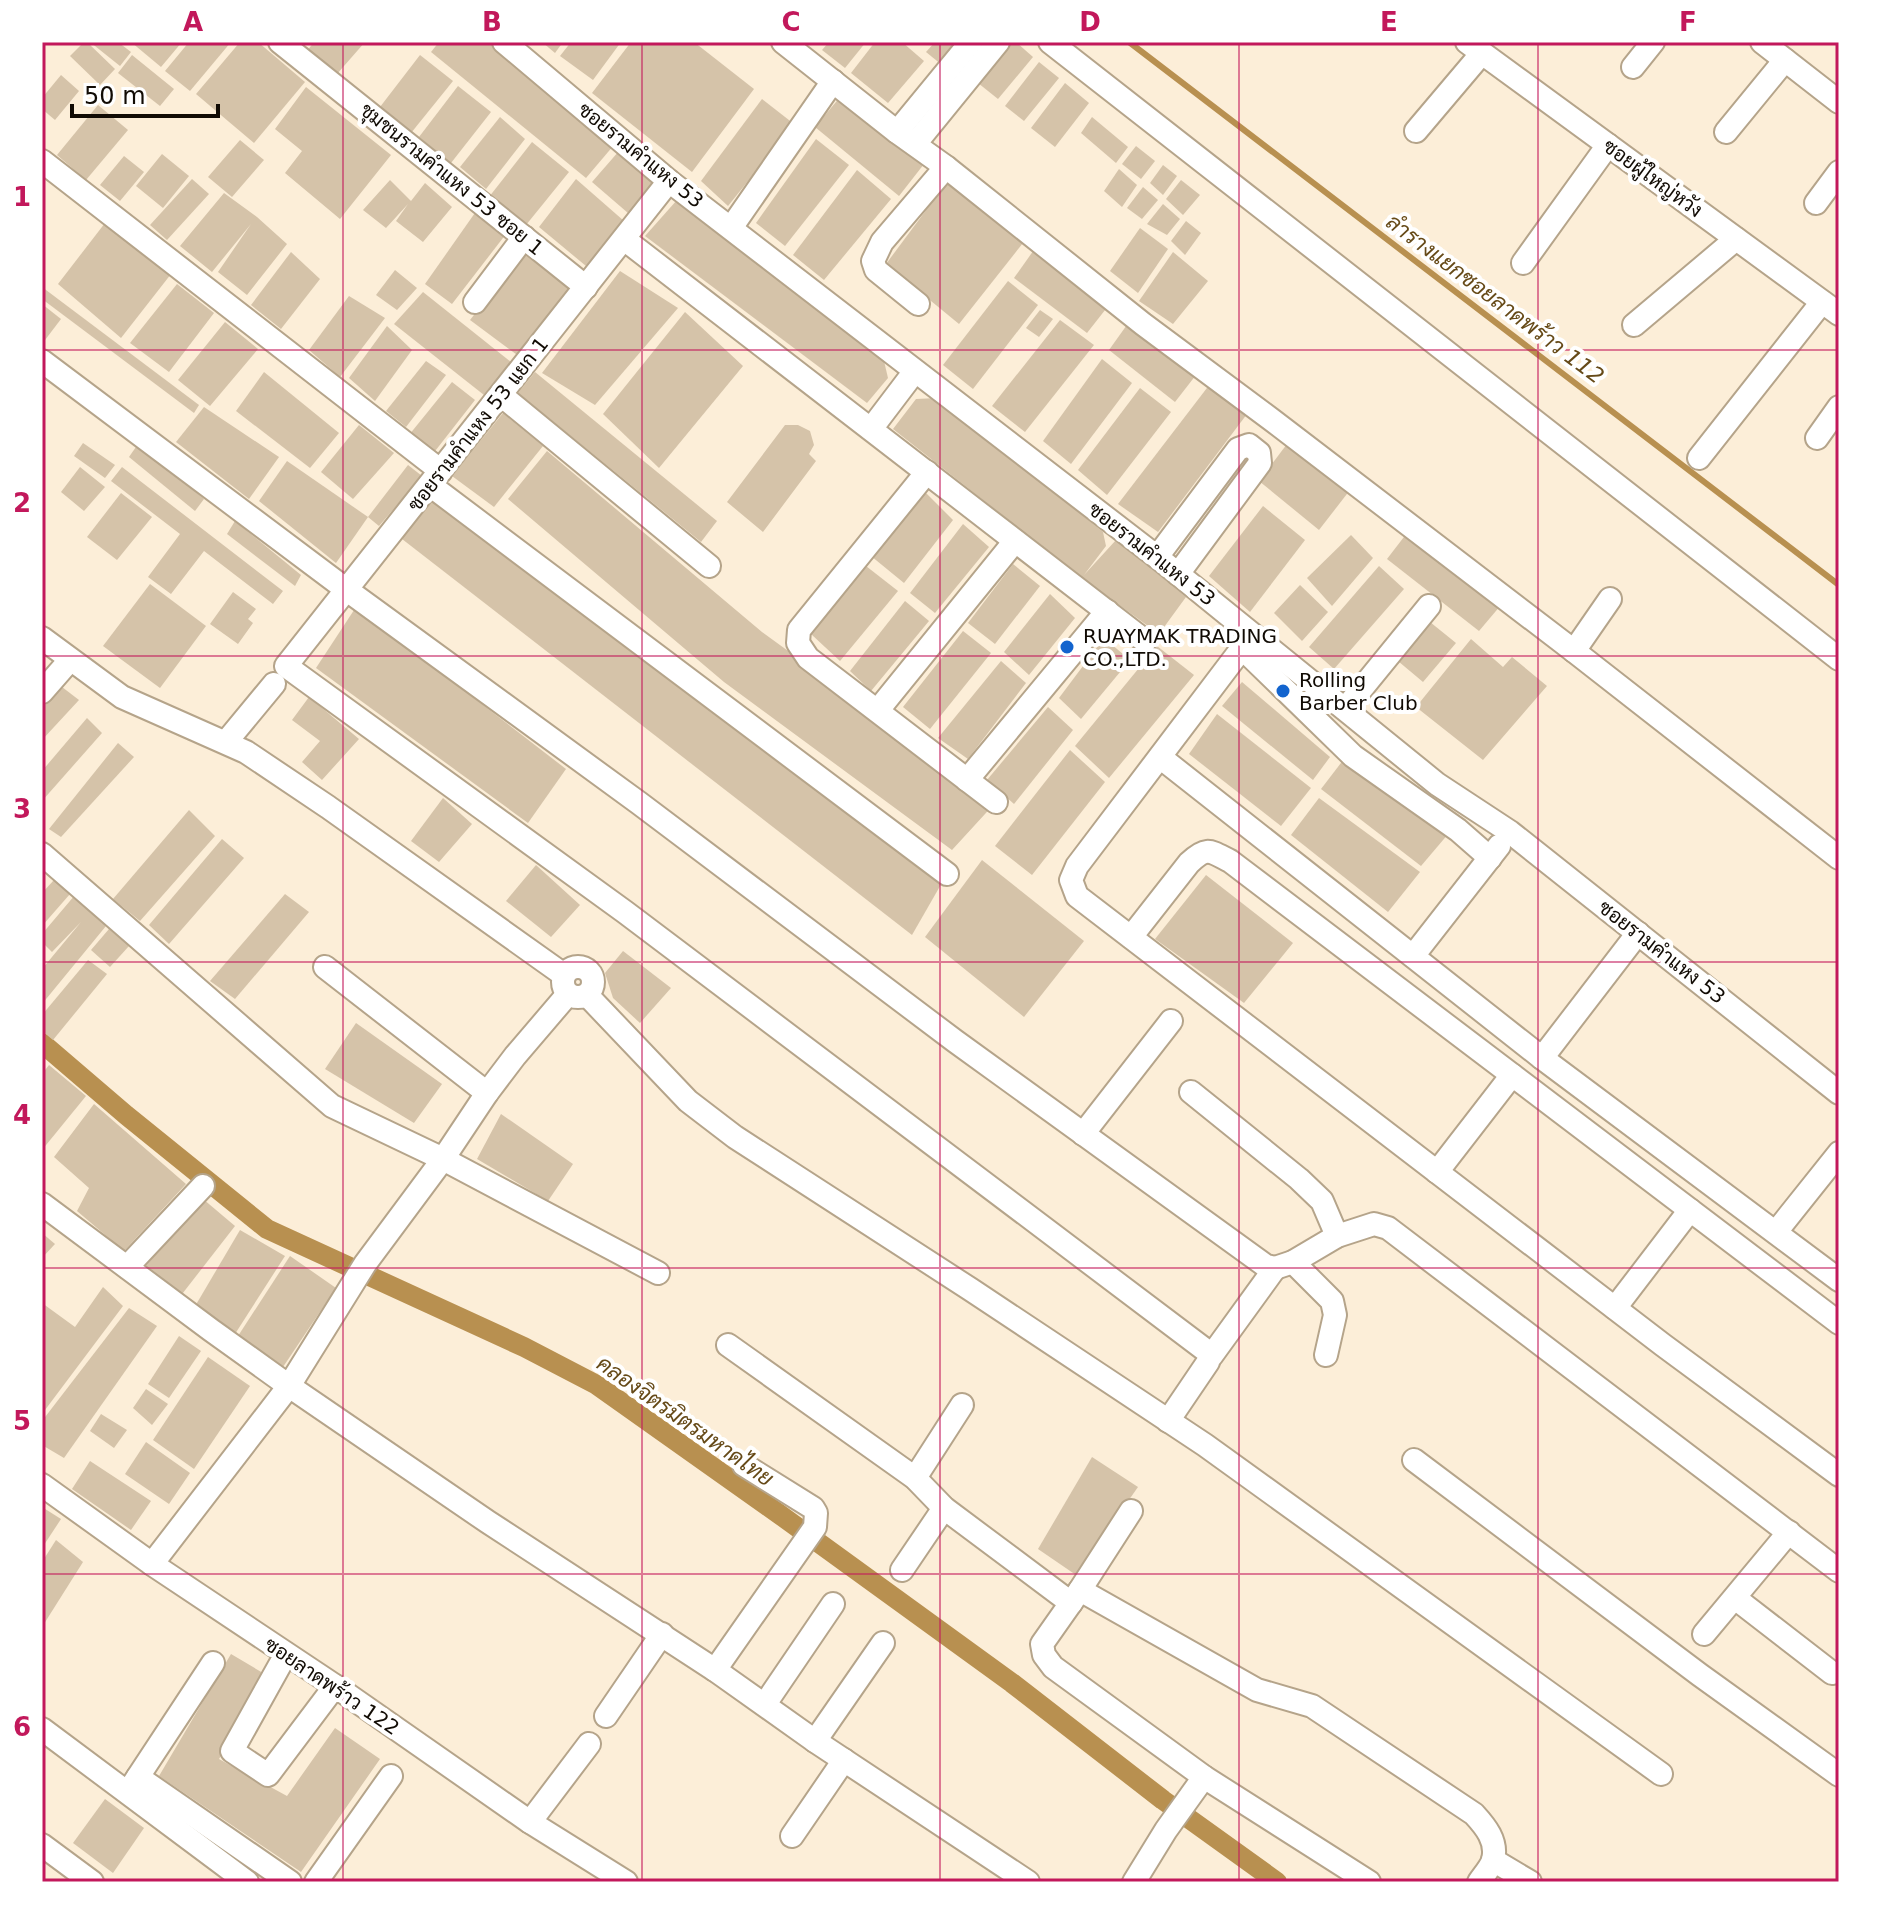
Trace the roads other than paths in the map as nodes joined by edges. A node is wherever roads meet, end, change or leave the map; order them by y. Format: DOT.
graph roads {
  1 [pos="280,42"];
  2 [pos="504,42"];
  3 [pos="783,42"];
  4 [pos="971,42"];
  5 [pos="998,42"];
  6 [pos="1050,42"];
  7 [pos="1653,42"];
  8 [pos="1762,42"];
  9 [pos="1475,47"];
  10 [pos="1784,51"];
  11 [pos="1633,67"];
  12 [pos="833,81"];
  13 [pos="1839,83"];
  14 [pos="1839,102"];
  15 [pos="1416,131"];
  16 [pos="1726,132"];
  17 [pos="906,138"];
  18 [pos="1608,145"];
  19 [pos="42,161"];
  20 [pos="946,167"];
  21 [pos="1839,172"];
  22 [pos="669,181"];
  23 [pos="1816,203"];
  24 [pos="731,228"];
  25 [pos="524,237"];
  26 [pos="624,239"];
  27 [pos="1736,239"];
  28 [pos="1523,263"];
  29 [pos="586,287"];
  30 [pos="475,302"];
  31 [pos="918,304"];
  32 [pos="1830,308"];
  33 [pos="1634,325"];
  34 [pos="42,361"];
  35 [pos="915,371"];
  36 [pos="501,395"];
  37 [pos="1839,407"];
  38 [pos="871,429"];
  39 [pos="1817,438"];
  40 [pos="1699,458"];
  41 [pos="927,472"];
  42 [pos="436,478"];
  43 [pos="1015,541"];
  44 [pos="1157,557"];
  45 [pos="709,566"];
  46 [pos="1178,574"];
  47 [pos="347,590"];
  48 [pos="1610,599"];
  49 [pos="1429,606"];
  50 [pos="1107,611"];
  51 [pos="42,638"];
  52 [pos="1145,641"];
  53 [pos="1247,641"];
  54 [pos="1574,651"];
  55 [pos="1839,659"];
  56 [pos="70,660"];
  57 [pos="280,675"];
  58 [pos="42,692"];
  59 [pos="1345,709"];
  60 [pos="878,710"];
  61 [pos="226,742"];
  62 [pos="1160,757"];
  63 [pos="967,780"];
  64 [pos="996,802"];
  65 [pos="1510,832"];
  66 [pos="42,854"];
  67 [pos="1490,858"];
  68 [pos="1839,858"];
  69 [pos="947,874"];
  70 [pos="1638,933"];
  71 [pos="1131,937"];
  72 [pos="1413,956"];
  73 [pos="325,967"];
  74 [pos="573,988"];
  75 [pos="1171,1021"];
  76 [pos="1542,1058"];
  77 [pos="1512,1075"];
  78 [pos="1191,1092"];
  79 [pos="487,1093"];
  80 [pos="1839,1093"];
  81 [pos="1083,1134"];
  82 [pos="1839,1153"];
  83 [pos="443,1159"];
  84 [pos="1437,1172"];
  85 [pos="203,1186"];
  86 [pos="42,1204"];
  87 [pos="1690,1210"];
  88 [pos="1776,1232"];
  89 [pos="1337,1236"];
  90 [pos="1284,1265"];
  91 [pos="127,1267"];
  92 [pos="658,1273"];
  93 [pos="1839,1280"];
  94 [pos="1615,1308"];
  95 [pos="1839,1323"];
  96 [pos="728,1345"];
  97 [pos="1326,1355"];
  98 [pos="1208,1362"];
  99 [pos="289,1386"];
  100 [pos="962,1405"];
  101 [pos="1168,1421"];
  102 [pos="1414,1460"];
  103 [pos="744,1465"];
  104 [pos="1839,1475"];
  105 [pos="915,1478"];
  106 [pos="42,1485"];
  107 [pos="944,1508"];
  108 [pos="1131,1511"];
  109 [pos="1789,1532"];
  110 [pos="152,1564"];
  111 [pos="902,1570"];
  112 [pos="1839,1571"];
  113 [pos="1076,1597"];
  114 [pos="1735,1598"];
  115 [pos="833,1604"];
  116 [pos="662,1634"];
  117 [pos="1704,1634"];
  118 [pos="883,1643"];
  119 [pos="286,1654"];
  120 [pos="213,1663"];
  121 [pos="715,1670"];
  122 [pos="1832,1673"];
  123 [pos="335,1686"];
  124 [pos="765,1704"];
  125 [pos="606,1716"];
  126 [pos="42,1729"];
  127 [pos="815,1741"];
  128 [pos="589,1744"];
  129 [pos="844,1760"];
  130 [pos="1661,1774"];
  131 [pos="1839,1775"];
  132 [pos="391,1776"];
  133 [pos="1204,1777"];
  134 [pos="133,1785"];
  135 [pos="530,1822"];
  136 [pos="792,1836"];
  137 [pos="42,1845"];
  138 [pos="1493,1860"];
  139 [pos="92,1882"];
  140 [pos="247,1882"];
  141 [pos="290,1882"];
  142 [pos="316,1882"];
  143 [pos="626,1882"];
  144 [pos="1028,1882"];
  145 [pos="1134,1882"];
  146 [pos="1369,1882"];
  147 [pos="1479,1882"];
  148 [pos="1530,1882"];
  1 -- 25 [label="street, ชุมชนรามคำแหง 53 ซอย 1"];
  2 -- 22 [label="street, ซอยรามคำแหง 53"];
  3 -- 12 [label="street"];
  4 -- 17 [label="street"];
  5 -- 17 [label="street"];
  6 -- 55 [label="street"];
  7 -- 11 [label="street"];
  8 -- 10 [label="street"];
  9 -- 15 [label="street"];
  9 -- 18 [label="street, ซอยผู้ใหญ่หวัง"];
  10 -- 13 [label="street"];
  10 -- 14 [label="street"];
  10 -- 16 [label="street"];
  12 -- 17 [label="street"];
  12 -- 24 [label="street"];
  17 -- 20 [label="street"];
  18 -- 27 [label="street, ซอยผู้ใหญ่หวัง"];
  18 -- 28 [label="street"];
  19 -- 42 [label="street"];
  20 -- 31 [label="street"];
  20 -- 54 [label="street"];
  21 -- 23 [label="street"];
  22 -- 24 [label="street, ซอยรามคำแหง 53"];
  22 -- 26 [label="street, ซอยรามคำแหง 53 แยก 1"];
  24 -- 35 [label="street, ซอยรามคำแหง 53"];
  25 -- 29 [label="street, ชุมชนรามคำแหง 53 ซอย 1"];
  25 -- 30 [label="street"];
  26 -- 29 [label="street, ซอยรามคำแหง 53 แยก 1"];
  26 -- 38 [label="street"];
  27 -- 32 [label="street, ซอยผู้ใหญ่หวัง"];
  27 -- 33 [label="street"];
  29 -- 36 [label="street, ซอยรามคำแหง 53 แยก 1"];
  32 -- 40 [label="street"];
  34 -- 47 [label="street"];
  35 -- 38 [label="street"];
  35 -- 44 [label="street, ซอยรามคำแหง 53"];
  36 -- 42 [label="street, ซอยรามคำแหง 53 แยก 1"];
  36 -- 45 [label="street"];
  37 -- 39 [label="street"];
  38 -- 41 [label="street"];
  41 -- 43 [label="street"];
  41 -- 60 [label="street"];
  42 -- 47 [label="street, ซอยรามคำแหง 53 แยก 1"];
  42 -- 69 [label="street"];
  43 -- 50 [label="street"];
  43 -- 60 [label="street"];
  44 -- 46 [label="street, ซอยรามคำแหง 53"];
  44 -- 46 [label="street"];
  46 -- 53 [label="street, ซอยรามคำแหง 53"];
  47 -- 57 [label="street, ซอยรามคำแหง 53 แยก 1"];
  47 -- 81 [label="street"];
  48 -- 54 [label="street"];
  49 -- 59 [label="street"];
  50 -- 52 [label="street"];
  50 -- 63 [label="street"];
  51 -- 56 [label="street"];
  53 -- 59 [label="street, ซอยรามคำแหง 53"];
  53 -- 62 [label="street"];
  53 -- 67 [label="street"];
  54 -- 68 [label="street"];
  56 -- 58 [label="street"];
  56 -- 61 [label="street"];
  57 -- 61 [label="street, ซอยรามคำแหง 53 แยก 1"];
  57 -- 90 [label="street"];
  59 -- 65 [label="street, ซอยรามคำแหง 53"];
  60 -- 63 [label="street"];
  61 -- 74 [label="street"];
  62 -- 71 [label="street"];
  62 -- 72 [label="street"];
  63 -- 64 [label="street"];
  65 -- 67 [label="street"];
  65 -- 70 [label="street, ซอยรามคำแหง 53"];
  66 -- 83 [label="street"];
  67 -- 72 [label="street"];
  70 -- 76 [label="street"];
  70 -- 80 [label="street, ซอยรามคำแหง 53"];
  71 -- 77 [label="street"];
  71 -- 84 [label="street"];
  72 -- 76 [label="street"];
  73 -- 79 [label="street"];
  74 -- 79 [label="street"];
  74 -- 101 [label="street"];
  75 -- 81 [label="street"];
  76 -- 88 [label="street"];
  77 -- 84 [label="street"];
  77 -- 87 [label="street"];
  78 -- 89 [label="street"];
  79 -- 83 [label="street"];
  81 -- 90 [label="street"];
  82 -- 88 [label="street"];
  83 -- 92 [label="street"];
  83 -- 99 [label="street"];
  84 -- 94 [label="street"];
  85 -- 91 [label="street"];
  86 -- 91 [label="street"];
  87 -- 94 [label="street"];
  87 -- 95 [label="street"];
  88 -- 93 [label="street"];
  89 -- 90 [label="street"];
  89 -- 109 [label="street"];
  90 -- 97 [label="street"];
  91 -- 99 [label="street"];
  94 -- 104 [label="street"];
  96 -- 105 [label="street"];
  98 -- 101 [label="street"];
  99 -- 110 [label="street"];
  99 -- 116 [label="street"];
  100 -- 105 [label="street"];
  101 -- 130 [label="street"];
  102 -- 131 [label="street"];
  103 -- 121 [label="street"];
  105 -- 107 [label="street"];
  106 -- 110 [label="street, ซอยลาดพร้าว 122"];
  107 -- 111 [label="street"];
  107 -- 113 [label="street"];
  108 -- 113 [label="street"];
  109 -- 112 [label="street"];
  109 -- 114 [label="street"];
  110 -- 119 [label="street, ซอยลาดพร้าว 122"];
  113 -- 133 [label="street"];
  113 -- 138 [label="street"];
  114 -- 117 [label="street"];
  114 -- 122 [label="street"];
  115 -- 124 [label="street"];
  116 -- 121 [label="street"];
  116 -- 125 [label="street"];
  118 -- 127 [label="street"];
  119 -- 123 [label="street, ซอยลาดพร้าว 122"];
  119 -- 123 [label="street"];
  120 -- 134 [label="street"];
  121 -- 124 [label="street"];
  123 -- 135 [label="street, ซอยลาดพร้าว 122"];
  124 -- 127 [label="street"];
  126 -- 134 [label="street"];
  127 -- 129 [label="street"];
  128 -- 135 [label="street"];
  129 -- 136 [label="street"];
  129 -- 144 [label="street"];
  132 -- 142 [label="street"];
  133 -- 145 [label="street"];
  133 -- 146 [label="street"];
  134 -- 140 [label="street"];
  134 -- 141 [label="street"];
  135 -- 143 [label="street, ซอยลาดพร้าว 122"];
  137 -- 139 [label="street"];
  138 -- 147 [label="street"];
  138 -- 148 [label="street"];
}
